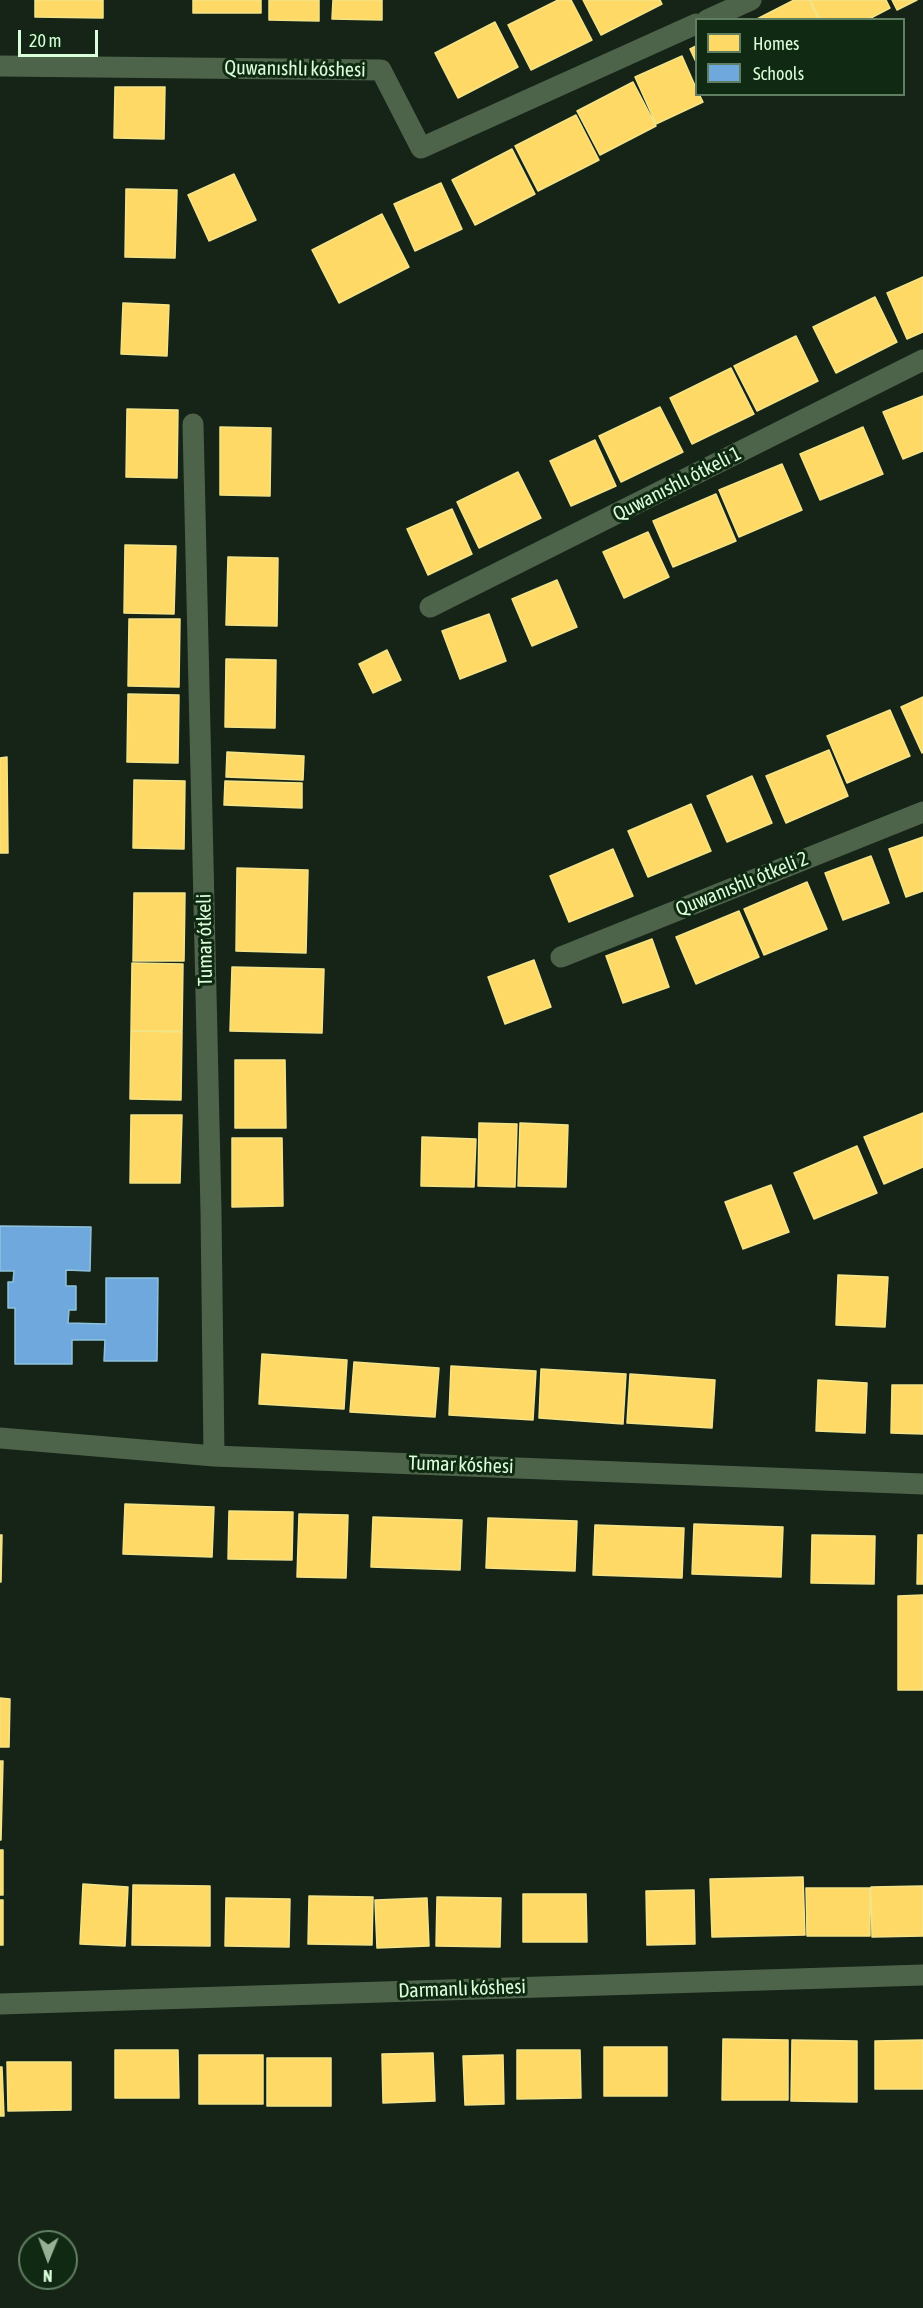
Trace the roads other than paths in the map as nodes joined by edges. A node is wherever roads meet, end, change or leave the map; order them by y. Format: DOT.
graph roads {
  1 [pos="751,0"];
  2 [pos="711,18"];
  3 [pos="695,24"];
  4 [pos="0,66"];
  5 [pos="923,360"];
  6 [pos="193,424"];
  7 [pos="430,608"];
  8 [pos="923,812"];
  9 [pos="561,957"];
  10 [pos="0,1438"];
  11 [pos="214,1456"];
  12 [pos="923,1484"];
  13 [pos="923,1975"];
  14 [pos="0,2004"];
  1 -- 2 [label="street"];
  3 -- 4 [label="street, Quwanıshlı kóshesi"];
  5 -- 7 [label="street, Quwanıshlı ótkeli 1"];
  6 -- 11 [label="street, Tumar ótkeli"];
  8 -- 9 [label="street, Quwanıshlı ótkeli 2"];
  10 -- 11 [label="street, Tumar kóshesi"];
  11 -- 12 [label="street, Tumar kóshesi"];
  13 -- 14 [label="street, Darmanlı kóshesi"];
}
